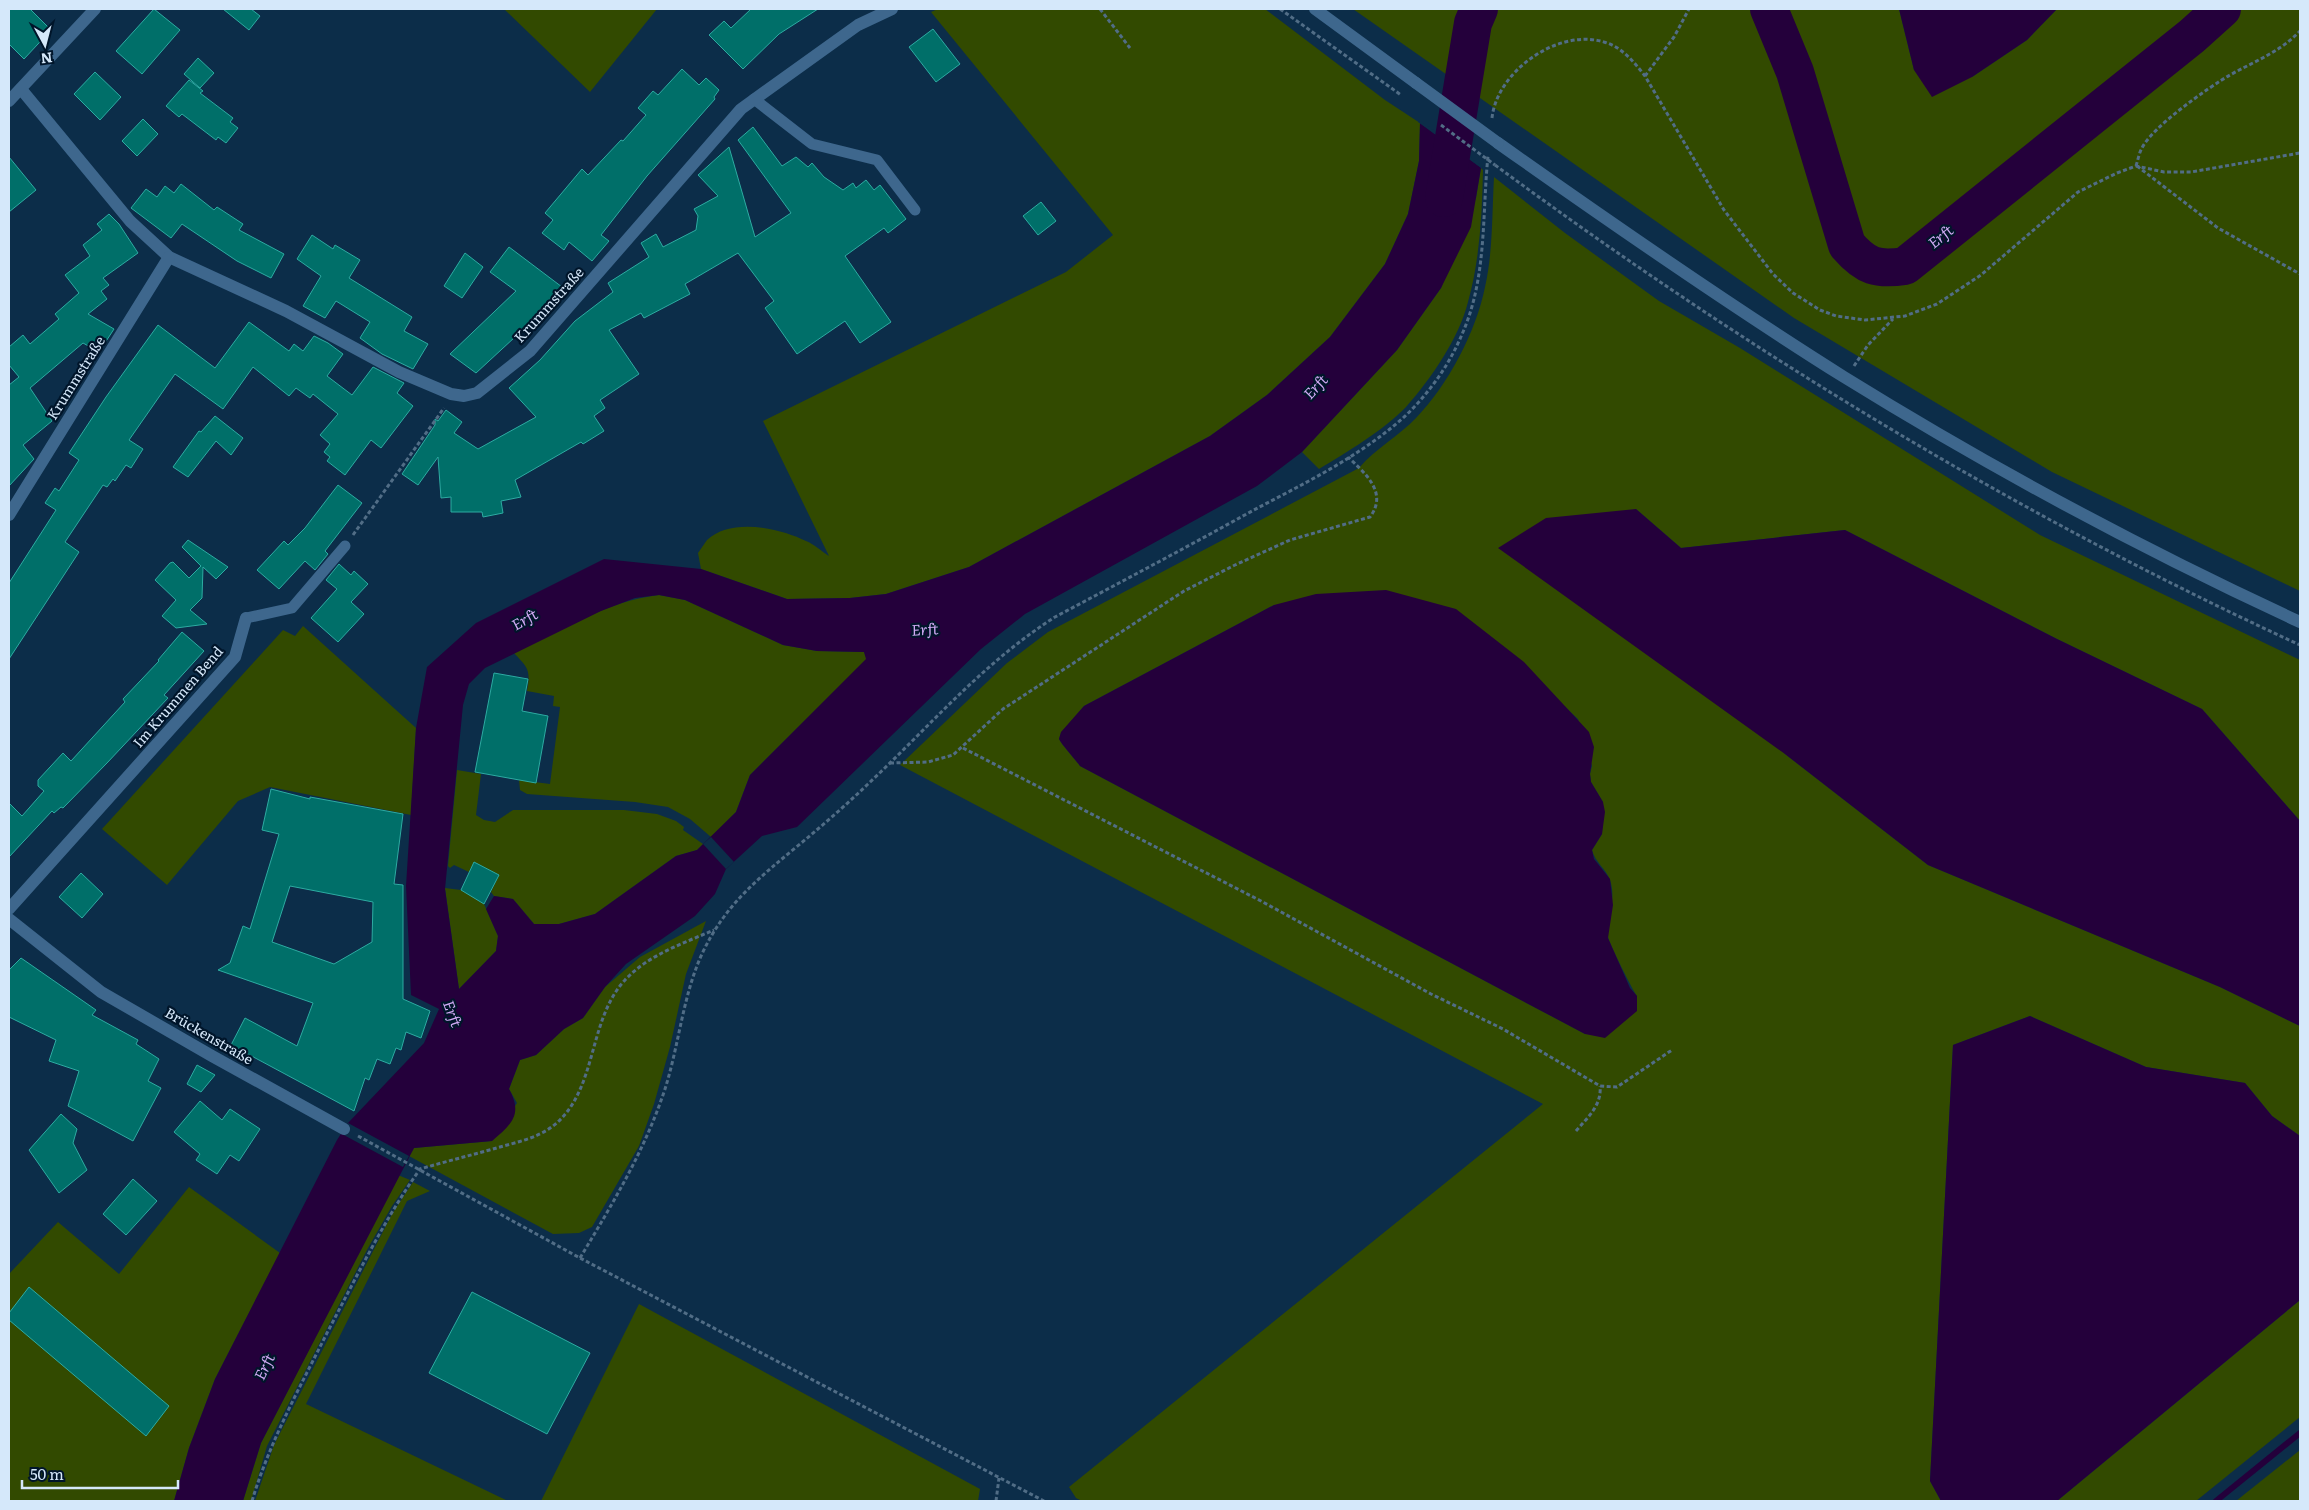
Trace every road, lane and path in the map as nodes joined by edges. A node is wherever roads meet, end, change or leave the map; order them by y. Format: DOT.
graph roads {
  1 [pos="95,9"];
  2 [pos="892,9"];
  3 [pos="1100,9"];
  4 [pos="1280,9"];
  5 [pos="1315,9"];
  6 [pos="1689,9"];
  7 [pos="2300,31"];
  8 [pos="1130,48"];
  9 [pos="1645,76"];
  10 [pos="21,89"];
  11 [pos="754,99"];
  12 [pos="1406,99"];
  13 [pos="9,101"];
  14 [pos="1436,121"];
  15 [pos="1492,121"];
  16 [pos="1493,146"];
  17 [pos="2300,153"];
  18 [pos="1495,164"];
  19 [pos="2136,166"];
  20 [pos="915,210"];
  21 [pos="169,257"];
  22 [pos="2300,274"];
  23 [pos="1893,318"];
  24 [pos="1846,378"];
  25 [pos="450,394"];
  26 [pos="1348,457"];
  27 [pos="9,515"];
  28 [pos="345,546"];
  29 [pos="246,618"];
  30 [pos="2300,622"];
  31 [pos="963,748"];
  32 [pos="890,763"];
  33 [pos="9,909"];
  34 [pos="9,919"];
  35 [pos="715,930"];
  36 [pos="1672,1050"];
  37 [pos="1600,1086"];
  38 [pos="344,1129"];
  39 [pos="1576,1131"];
  40 [pos="420,1169"];
  41 [pos="580,1258"];
  42 [pos="999,1478"];
  43 [pos="252,1501"];
  44 [pos="996,1501"];
  45 [pos="1044,1501"];
  1 -- 10 [label="street"];
  2 -- 11 [label="street, Krummstraße"];
  3 -- 8 [label="path"];
  4 -- 12 [label="path"];
  5 -- 16 [label="street, bridge"];
  6 -- 9 [label="path"];
  7 -- 19 [label="path"];
  9 -- 15 [label="path"];
  9 -- 23 [label="path"];
  10 -- 13 [label="street"];
  10 -- 21 [label="street, Krummstraße"];
  11 -- 20 [label="lane"];
  11 -- 25 [label="street, Krummstraße"];
  14 -- 18 [label="path, bridge"];
  16 -- 24 [label="street"];
  16 -- 26 [label="path"];
  17 -- 19 [label="path"];
  19 -- 22 [label="path"];
  19 -- 23 [label="path"];
  21 -- 25 [label="street, Krummstraße"];
  21 -- 27 [label="street, Krummstraße"];
  23 -- 24 [label="path"];
  24 -- 30 [label="street"];
  25 -- 28 [label="path"];
  26 -- 31 [label="path"];
  26 -- 32 [label="path"];
  28 -- 29 [label="lane, Im Krummen Bend"];
  29 -- 33 [label="street, Im Krummen Bend"];
  31 -- 32 [label="path"];
  31 -- 37 [label="path"];
  32 -- 35 [label="path"];
  34 -- 38 [label="street, Brückenstraße"];
  35 -- 40 [label="path"];
  35 -- 41 [label="path"];
  36 -- 37 [label="path"];
  37 -- 39 [label="path"];
  38 -- 40 [label="path"];
  40 -- 41 [label="path"];
  40 -- 43 [label="path"];
  41 -- 42 [label="path"];
  42 -- 44 [label="path"];
  42 -- 45 [label="path"];
}
